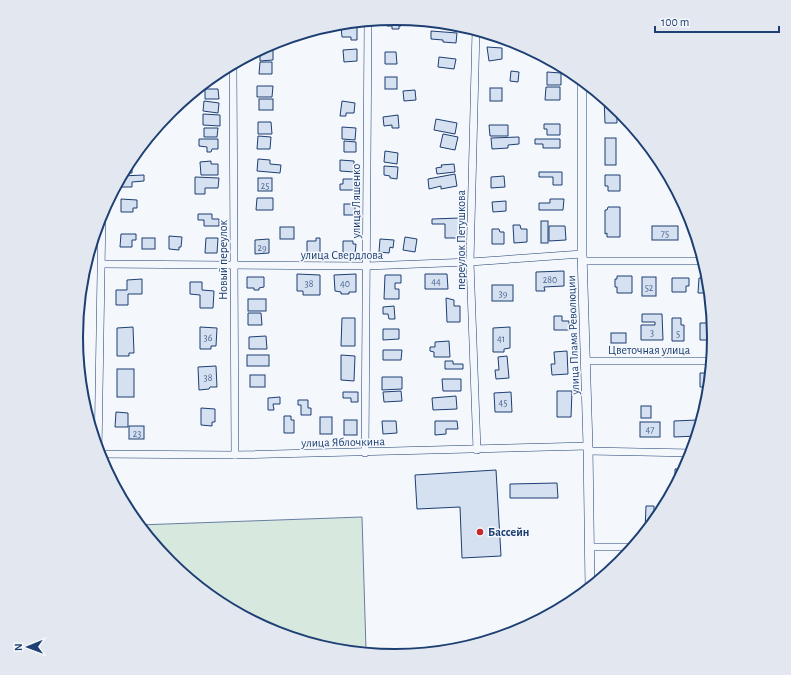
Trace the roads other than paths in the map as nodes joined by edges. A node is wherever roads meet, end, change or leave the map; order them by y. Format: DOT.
graph roads {
  1 [pos="368,27"];
  2 [pos="476,36"];
  3 [pos="233,71"];
  4 [pos="582,87"];
  5 [pos="102,232"];
  6 [pos="582,257"];
  7 [pos="698,261"];
  8 [pos="470,262"];
  9 [pos="102,264"];
  10 [pos="234,266"];
  11 [pos="367,266"];
  12 [pos="585,361"];
  13 [pos="707,361"];
  14 [pos="98,433"];
  15 [pos="588,449"];
  16 [pos="477,450"];
  17 [pos="365,453"];
  18 [pos="686,453"];
  19 [pos="106,454"];
  20 [pos="235,455"];
  21 [pos="589,547"];
  22 [pos="626,548"];
  23 [pos="590,582"];
  1 -- 11 [label="street, улица Ляшенко"];
  2 -- 8 [label="street, переулок Петушкова"];
  3 -- 10 [label="street, Новый переулок"];
  4 -- 6 [label="street, улица Пламя Революции"];
  5 -- 9 [label="street"];
  6 -- 7 [label="street, улица Свердлова"];
  6 -- 8 [label="street, улица Свердлова"];
  6 -- 12 [label="street, улица Пламя Революции"];
  8 -- 11 [label="street, улица Свердлова"];
  8 -- 16 [label="street, переулок Петушкова"];
  9 -- 10 [label="street, улица Свердлова"];
  9 -- 14 [label="street"];
  10 -- 11 [label="street, улица Свердлова"];
  10 -- 20 [label="street, Новый переулок"];
  11 -- 17 [label="street, улица Ляшенко"];
  12 -- 13 [label="street, Цветочная улица"];
  12 -- 15 [label="street, улица Пламя Революции"];
  15 -- 16 [label="street, улица Яблочкина"];
  15 -- 18 [label="street, улица Яблочкина"];
  15 -- 21 [label="street, улица Пламя Революции"];
  16 -- 17 [label="street, улица Яблочкина"];
  17 -- 20 [label="street, улица Яблочкина"];
  19 -- 20 [label="street, улица Яблочкина"];
  21 -- 22 [label="street"];
  21 -- 23 [label="street, улица Пламя Революции"];
}
